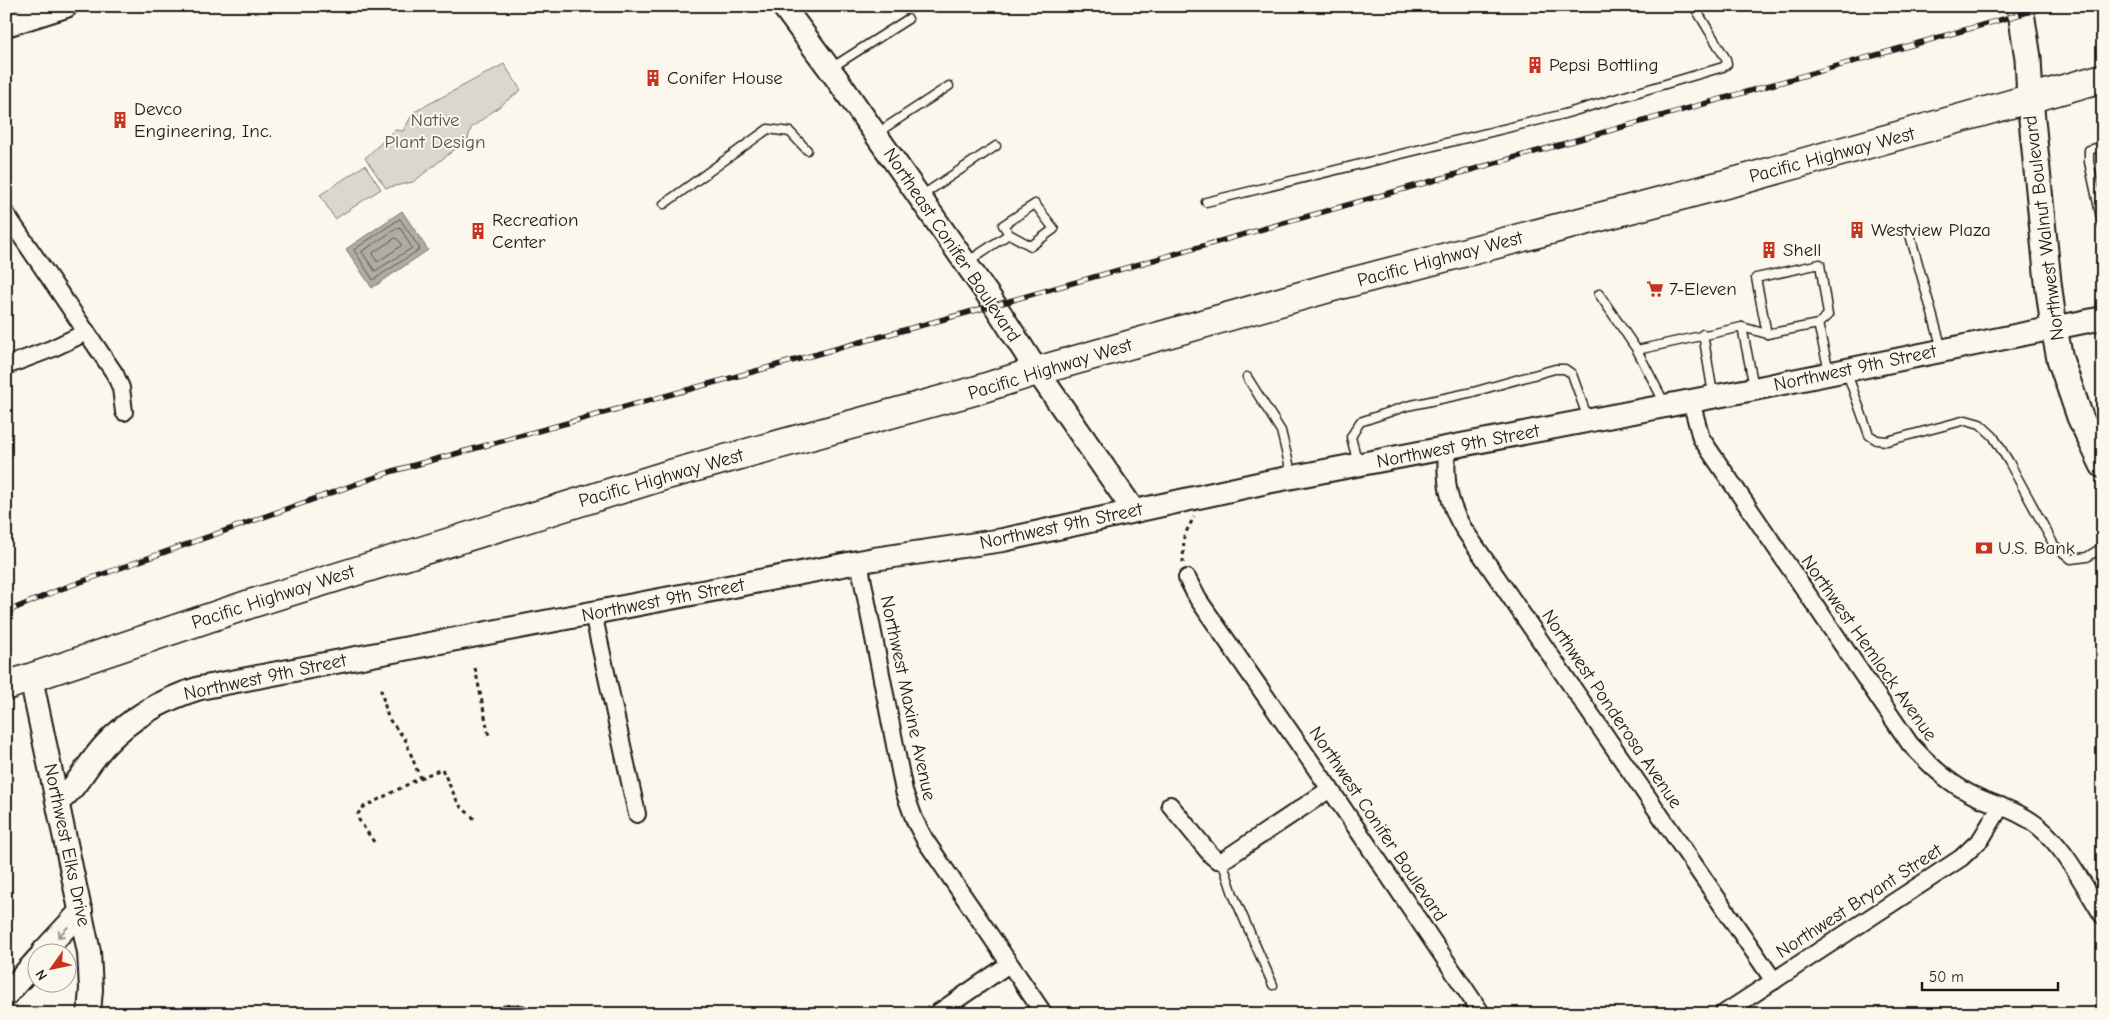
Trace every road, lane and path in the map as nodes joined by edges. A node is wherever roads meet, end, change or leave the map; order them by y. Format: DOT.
graph roads {
  1 [pos="66,6"];
  2 [pos="1694,6"];
  3 [pos="789,8"];
  4 [pos="2021,10"];
  5 [pos="908,19"];
  6 [pos="6,25"];
  7 [pos="830,69"];
  8 [pos="2103,78"];
  9 [pos="949,86"];
  10 [pos="2030,100"];
  11 [pos="875,134"];
  12 [pos="996,146"];
  13 [pos="2103,146"];
  14 [pos="807,150"];
  15 [pos="919,197"];
  16 [pos="1206,202"];
  17 [pos="664,204"];
  18 [pos="6,214"];
  19 [pos="2103,226"];
  20 [pos="1008,234"];
  21 [pos="1910,235"];
  22 [pos="965,263"];
  23 [pos="1599,294"];
  24 [pos="2103,318"];
  25 [pos="1818,324"];
  26 [pos="1742,326"];
  27 [pos="2054,328"];
  28 [pos="87,332"];
  29 [pos="1703,334"];
  30 [pos="1766,334"];
  31 [pos="1637,350"];
  32 [pos="1942,351"];
  33 [pos="6,366"];
  34 [pos="1037,371"];
  35 [pos="1838,372"];
  36 [pos="1247,377"];
  37 [pos="1754,389"];
  38 [pos="1714,396"];
  39 [pos="1691,401"];
  40 [pos="1666,406"];
  41 [pos="124,412"];
  42 [pos="1589,421"];
  43 [pos="1447,449"];
  44 [pos="1358,465"];
  45 [pos="2103,465"];
  46 [pos="1292,478"];
  47 [pos="1197,497"];
  48 [pos="1134,511"];
  49 [pos="2103,547"];
  50 [pos="859,562"];
  51 [pos="1187,578"];
  52 [pos="593,613"];
  53 [pos="475,668"];
  54 [pos="19,682"];
  55 [pos="380,686"];
  56 [pos="489,736"];
  57 [pos="420,778"];
  58 [pos="1330,789"];
  59 [pos="58,802"];
  60 [pos="1170,805"];
  61 [pos="2001,806"];
  62 [pos="637,814"];
  63 [pos="476,820"];
  64 [pos="374,842"];
  65 [pos="1222,862"];
  66 [pos="81,912"];
  67 [pos="2103,916"];
  68 [pos="52,942"];
  69 [pos="1009,964"];
  70 [pos="28,970"];
  71 [pos="1774,981"];
  72 [pos="1273,985"];
  73 [pos="6,995"];
  74 [pos="89,1014"];
  75 [pos="507,1014"];
  76 [pos="521,1014"];
  77 [pos="936,1014"];
  78 [pos="1044,1014"];
  79 [pos="1482,1014"];
  80 [pos="1723,1014"];
  1 -- 6 [label="street"];
  2 -- 16 [label="lane"];
  3 -- 7 [label="street, Northeast Conifer Boulevard"];
  4 -- 10 [label="main road, Northwest Walnut Boulevard"];
  5 -- 7 [label="lane"];
  7 -- 11 [label="street, Northeast Conifer Boulevard"];
  8 -- 10 [label="highway, Pacific Highway West"];
  9 -- 11 [label="lane"];
  10 -- 27 [label="main road, Northwest Walnut Boulevard"];
  10 -- 34 [label="highway, Pacific Highway West"];
  11 -- 15 [label="street, Northeast Conifer Boulevard"];
  12 -- 15 [label="lane"];
  13 -- 19 [label="lane"];
  14 -- 17 [label="lane"];
  15 -- 22 [label="street, Northeast Conifer Boulevard"];
  18 -- 28 [label="street"];
  20 -- 20 [label="lane"];
  20 -- 22 [label="lane"];
  21 -- 32 [label="lane"];
  22 -- 34 [label="street, Northeast Conifer Boulevard"];
  23 -- 31 [label="lane"];
  24 -- 27 [label="street, Northwest 9th Street"];
  25 -- 30 [label="lane"];
  25 -- 30 [label="lane"];
  25 -- 35 [label="lane"];
  26 -- 29 [label="lane"];
  26 -- 30 [label="lane"];
  26 -- 37 [label="lane"];
  27 -- 32 [label="street, Northwest 9th Street"];
  27 -- 45 [label="main road, Northwest Walnut Boulevard"];
  28 -- 33 [label="street"];
  28 -- 41 [label="street"];
  29 -- 31 [label="lane"];
  29 -- 38 [label="lane"];
  31 -- 40 [label="lane"];
  32 -- 35 [label="street, Northwest 9th Street"];
  34 -- 48 [label="street, Northeast Conifer Boulevard"];
  34 -- 54 [label="highway, Pacific Highway West"];
  35 -- 37 [label="street, Northwest 9th Street"];
  35 -- 49 [label="lane"];
  36 -- 46 [label="lane"];
  37 -- 38 [label="street, Northwest 9th Street"];
  38 -- 39 [label="street, Northwest 9th Street"];
  39 -- 40 [label="street, Northwest 9th Street"];
  39 -- 61 [label="street, Northwest Hemlock Avenue"];
  40 -- 42 [label="street, Northwest 9th Street"];
  42 -- 43 [label="street, Northwest 9th Street"];
  42 -- 44 [label="lane"];
  43 -- 44 [label="street, Northwest 9th Street"];
  43 -- 71 [label="street, Northwest Ponderosa Avenue"];
  44 -- 46 [label="street, Northwest 9th Street"];
  46 -- 47 [label="street, Northwest 9th Street"];
  47 -- 48 [label="street, Northwest 9th Street"];
  47 -- 51 [label="path"];
  48 -- 50 [label="street, Northwest 9th Street"];
  50 -- 52 [label="street, Northwest 9th Street"];
  50 -- 69 [label="street, Northwest Maxine Avenue"];
  51 -- 58 [label="street, Northwest Conifer Boulevard"];
  52 -- 59 [label="street, Northwest 9th Street"];
  52 -- 62 [label="street"];
  53 -- 56 [label="path"];
  54 -- 59 [label="street, Northwest Elks Drive"];
  55 -- 57 [label="path"];
  57 -- 63 [label="path"];
  57 -- 64 [label="path"];
  58 -- 65 [label="street"];
  58 -- 79 [label="street, Northwest Conifer Boulevard"];
  59 -- 66 [label="street, Northwest Elks Drive"];
  60 -- 65 [label="street"];
  61 -- 67 [label="street, Northwest Hemlock Avenue"];
  61 -- 71 [label="street, Northwest Bryant Street"];
  65 -- 72 [label="lane"];
  66 -- 68 [label="street, one-way"];
  66 -- 74 [label="street, Northwest Elks Drive"];
  69 -- 77 [label="street"];
  69 -- 78 [label="street, Northwest Maxine Avenue"];
  70 -- 73 [label="street"];
  71 -- 80 [label="street, Northwest Bryant Street"];
  75 -- 76 [label="street"];
}
